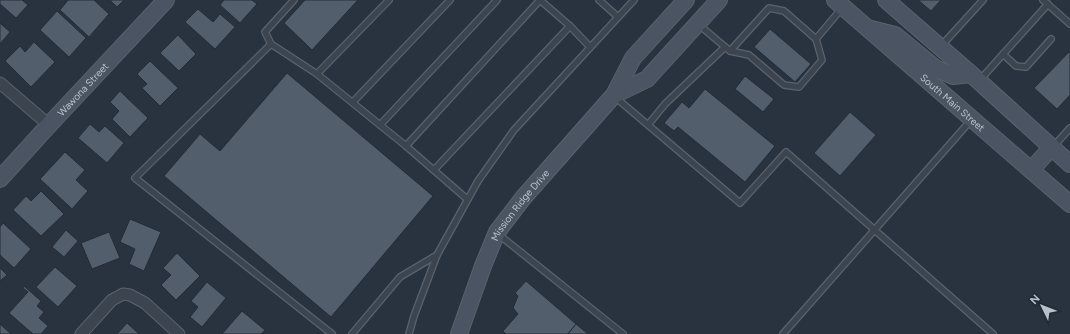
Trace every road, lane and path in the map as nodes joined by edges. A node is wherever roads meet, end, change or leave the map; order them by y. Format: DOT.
graph roads {
  1 [pos="166,0"];
  2 [pos="294,0"];
  3 [pos="389,0"];
  4 [pos="450,0"];
  5 [pos="497,0"];
  6 [pos="540,0"];
  7 [pos="599,0"];
  8 [pos="634,0"];
  9 [pos="686,0"];
  10 [pos="719,0"];
  11 [pos="983,0"];
  12 [pos="1043,0"];
  13 [pos="892,2"];
  14 [pos="839,4"];
  15 [pos="1048,4"];
  16 [pos="618,17"];
  17 [pos="698,23"];
  18 [pos="1070,24"];
  19 [pos="570,26"];
  20 [pos="865,27"];
  21 [pos="816,39"];
  22 [pos="1051,39"];
  23 [pos="271,44"];
  24 [pos="590,47"];
  25 [pos="940,47"];
  26 [pos="727,49"];
  27 [pos="1003,54"];
  28 [pos="317,74"];
  29 [pos="975,77"];
  30 [pos="0,83"];
  31 [pos="614,95"];
  32 [pos="353,102"];
  33 [pos="972,119"];
  34 [pos="49,125"];
  35 [pos="380,125"];
  36 [pos="648,125"];
  37 [pos="1070,128"];
  38 [pos="406,146"];
  39 [pos="1052,147"];
  40 [pos="1070,164"];
  41 [pos="434,170"];
  42 [pos="1032,170"];
  43 [pos="0,179"];
  44 [pos="467,199"];
  45 [pos="1070,204"];
  46 [pos="876,229"];
  47 [pos="496,232"];
  48 [pos="438,255"];
  49 [pos="175,330"];
  50 [pos="81,334"];
  51 [pos="332,334"];
  52 [pos="352,334"];
  53 [pos="409,334"];
  54 [pos="459,334"];
  55 [pos="623,334"];
  56 [pos="783,334"];
  57 [pos="993,334"];
  1 -- 34 [label="street, Wawona Street"];
  2 -- 23 [label="lane"];
  3 -- 28 [label="lane"];
  4 -- 32 [label="lane"];
  5 -- 35 [label="lane"];
  6 -- 19 [label="lane"];
  6 -- 38 [label="lane"];
  7 -- 16 [label="lane"];
  8 -- 16 [label="lane"];
  9 -- 31 [label="street, Mission Ridge Drive"];
  10 -- 17 [label="street, Mission Ridge Drive"];
  11 -- 25 [label="lane"];
  12 -- 15 [label="lane"];
  13 -- 25 [label="street"];
  14 -- 20 [label="street, South Main Street"];
  14 -- 21 [label="lane"];
  15 -- 18 [label="lane"];
  15 -- 27 [label="lane"];
  16 -- 24 [label="lane"];
  17 -- 26 [label="lane"];
  17 -- 31 [label="street, Mission Ridge Drive"];
  19 -- 24 [label="lane"];
  19 -- 41 [label="lane"];
  20 -- 29 [label="street"];
  20 -- 33 [label="street, South Main Street"];
  21 -- 26 [label="lane"];
  21 -- 26 [label="lane"];
  22 -- 27 [label="lane"];
  23 -- 28 [label="lane"];
  23 -- 51 [label="lane"];
  24 -- 44 [label="lane"];
  25 -- 29 [label="street"];
  26 -- 36 [label="lane"];
  27 -- 29 [label="lane"];
  28 -- 32 [label="lane"];
  29 -- 39 [label="street"];
  30 -- 34 [label="street"];
  31 -- 36 [label="lane"];
  31 -- 47 [label="street, Mission Ridge Drive"];
  32 -- 35 [label="lane"];
  33 -- 42 [label="street, South Main Street"];
  33 -- 46 [label="lane"];
  34 -- 43 [label="street, Wawona Street"];
  35 -- 38 [label="lane"];
  36 -- 46 [label="lane"];
  37 -- 39 [label="lane"];
  38 -- 41 [label="lane"];
  39 -- 40 [label="street"];
  39 -- 42 [label="street"];
  41 -- 44 [label="lane"];
  42 -- 45 [label="street, South Main Street"];
  44 -- 48 [label="lane"];
  46 -- 56 [label="lane"];
  46 -- 57 [label="lane"];
  47 -- 54 [label="street, Mission Ridge Drive"];
  47 -- 55 [label="lane"];
  48 -- 52 [label="lane"];
  48 -- 53 [label="lane"];
  49 -- 50 [label="street"];
}
